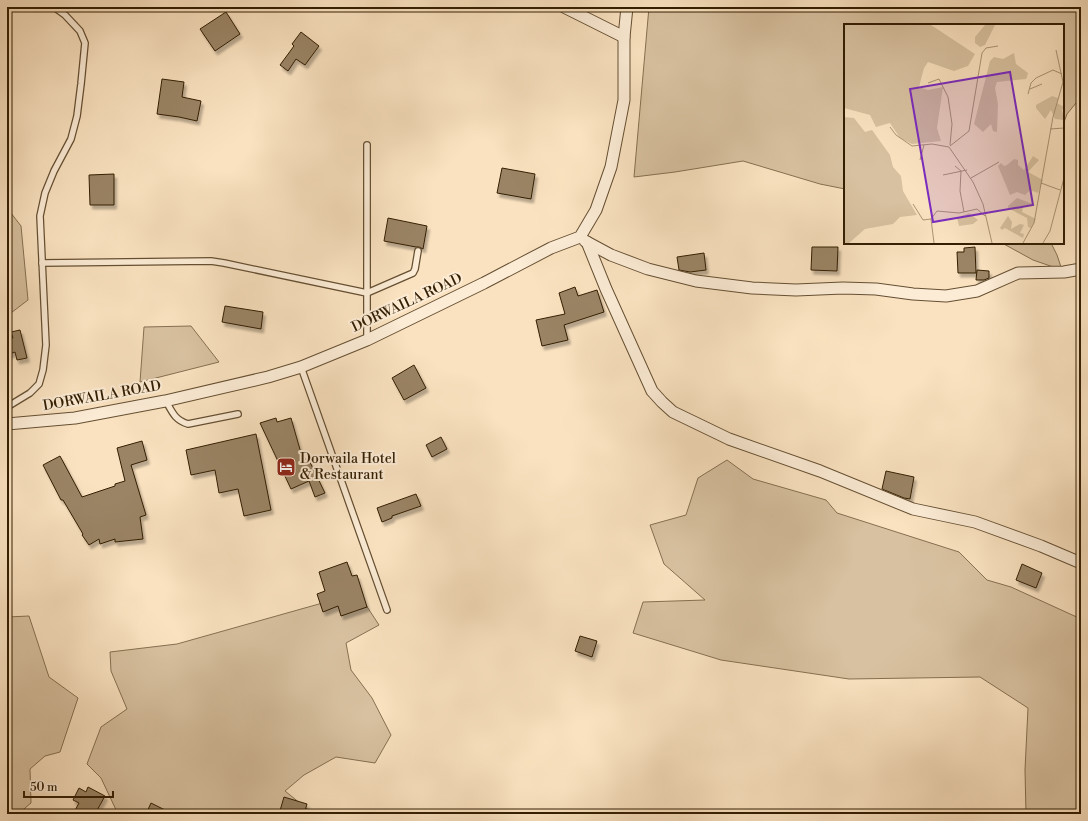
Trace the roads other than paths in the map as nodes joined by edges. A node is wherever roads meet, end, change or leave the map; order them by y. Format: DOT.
graph roads {
  1 [pos="54,7"];
  2 [pos="564,7"];
  3 [pos="627,7"];
  4 [pos="624,37"];
  5 [pos="367,145"];
  6 [pos="583,240"];
  7 [pos="418,251"];
  8 [pos="42,262"];
  9 [pos="1081,269"];
  10 [pos="367,293"];
  11 [pos="367,340"];
  12 [pos="301,367"];
  13 [pos="165,401"];
  14 [pos="7,407"];
  15 [pos="238,414"];
  16 [pos="7,424"];
  17 [pos="1081,563"];
  18 [pos="387,610"];
  1 -- 8 [label="lane"];
  2 -- 4 [label="street"];
  3 -- 4 [label="street"];
  4 -- 6 [label="street"];
  5 -- 10 [label="lane"];
  6 -- 9 [label="street"];
  6 -- 11 [label="street, DORWAILA ROAD"];
  6 -- 17 [label="street"];
  7 -- 10 [label="lane"];
  8 -- 10 [label="lane"];
  8 -- 14 [label="lane"];
  10 -- 11 [label="lane"];
  11 -- 12 [label="street, DORWAILA ROAD"];
  12 -- 13 [label="street, DORWAILA ROAD"];
  12 -- 18 [label="lane"];
  13 -- 15 [label="lane"];
  13 -- 16 [label="street, DORWAILA ROAD"];
}
